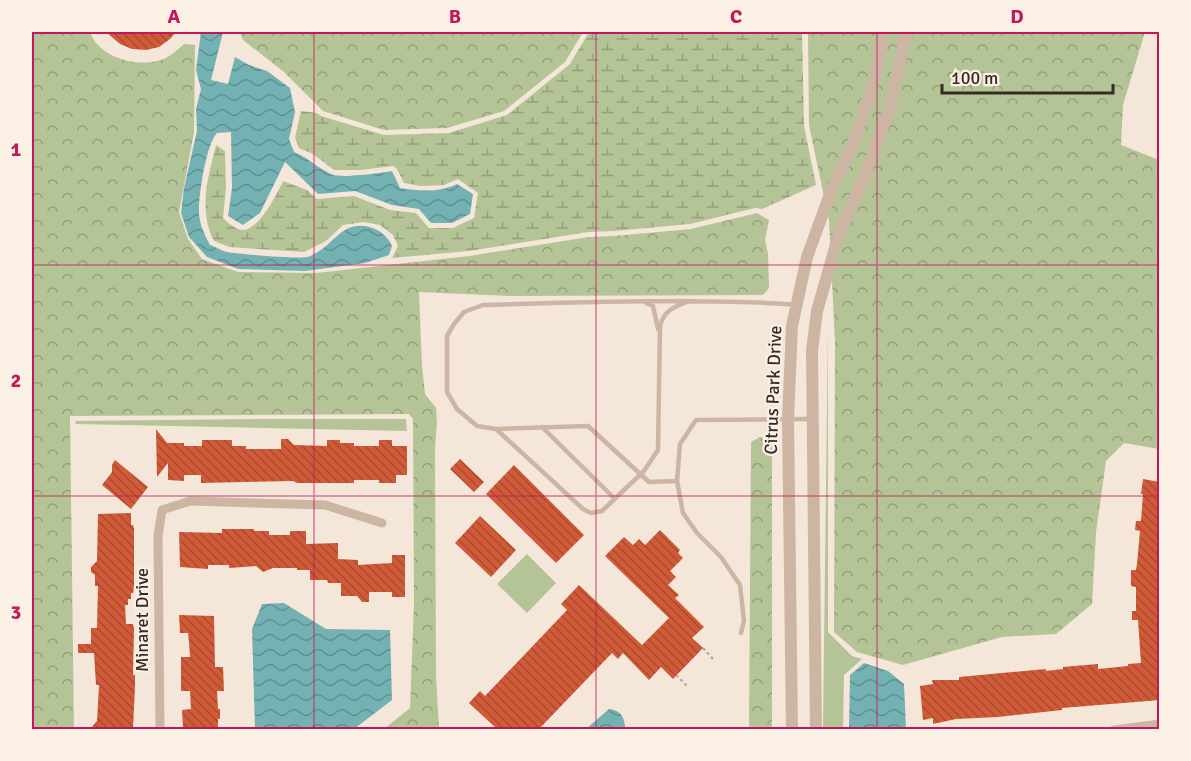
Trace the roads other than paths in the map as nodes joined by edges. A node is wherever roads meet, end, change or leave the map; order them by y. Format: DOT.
graph roads {
  1 [pos="884,32"];
  2 [pos="906,32"];
  3 [pos="643,302"];
  4 [pos="689,302"];
  5 [pos="796,305"];
  6 [pos="660,346"];
  7 [pos="811,418"];
  8 [pos="788,419"];
  9 [pos="542,428"];
  10 [pos="496,429"];
  11 [pos="639,475"];
  12 [pos="677,481"];
  13 [pos="615,499"];
  14 [pos="382,523"];
  15 [pos="741,633"];
  16 [pos="1160,724"];
  17 [pos="160,729"];
  18 [pos="792,729"];
  19 [pos="816,729"];
  20 [pos="1114,729"];
  1 -- 5 [label="street, Citrus Park Drive"];
  2 -- 7 [label="street, Citrus Park Drive"];
  3 -- 4 [label="lane"];
  3 -- 6 [label="lane"];
  3 -- 10 [label="lane"];
  4 -- 5 [label="lane"];
  4 -- 6 [label="lane"];
  5 -- 8 [label="street, Citrus Park Drive"];
  6 -- 11 [label="lane"];
  7 -- 8 [label="lane"];
  7 -- 19 [label="street, Citrus Park Drive"];
  8 -- 12 [label="lane"];
  8 -- 18 [label="street, Citrus Park Drive"];
  9 -- 10 [label="lane"];
  9 -- 11 [label="lane"];
  9 -- 13 [label="lane"];
  10 -- 13 [label="lane"];
  11 -- 12 [label="lane"];
  11 -- 13 [label="lane"];
  12 -- 15 [label="lane"];
  14 -- 17 [label="street, Minaret Drive"];
  16 -- 20 [label="street"];
}
